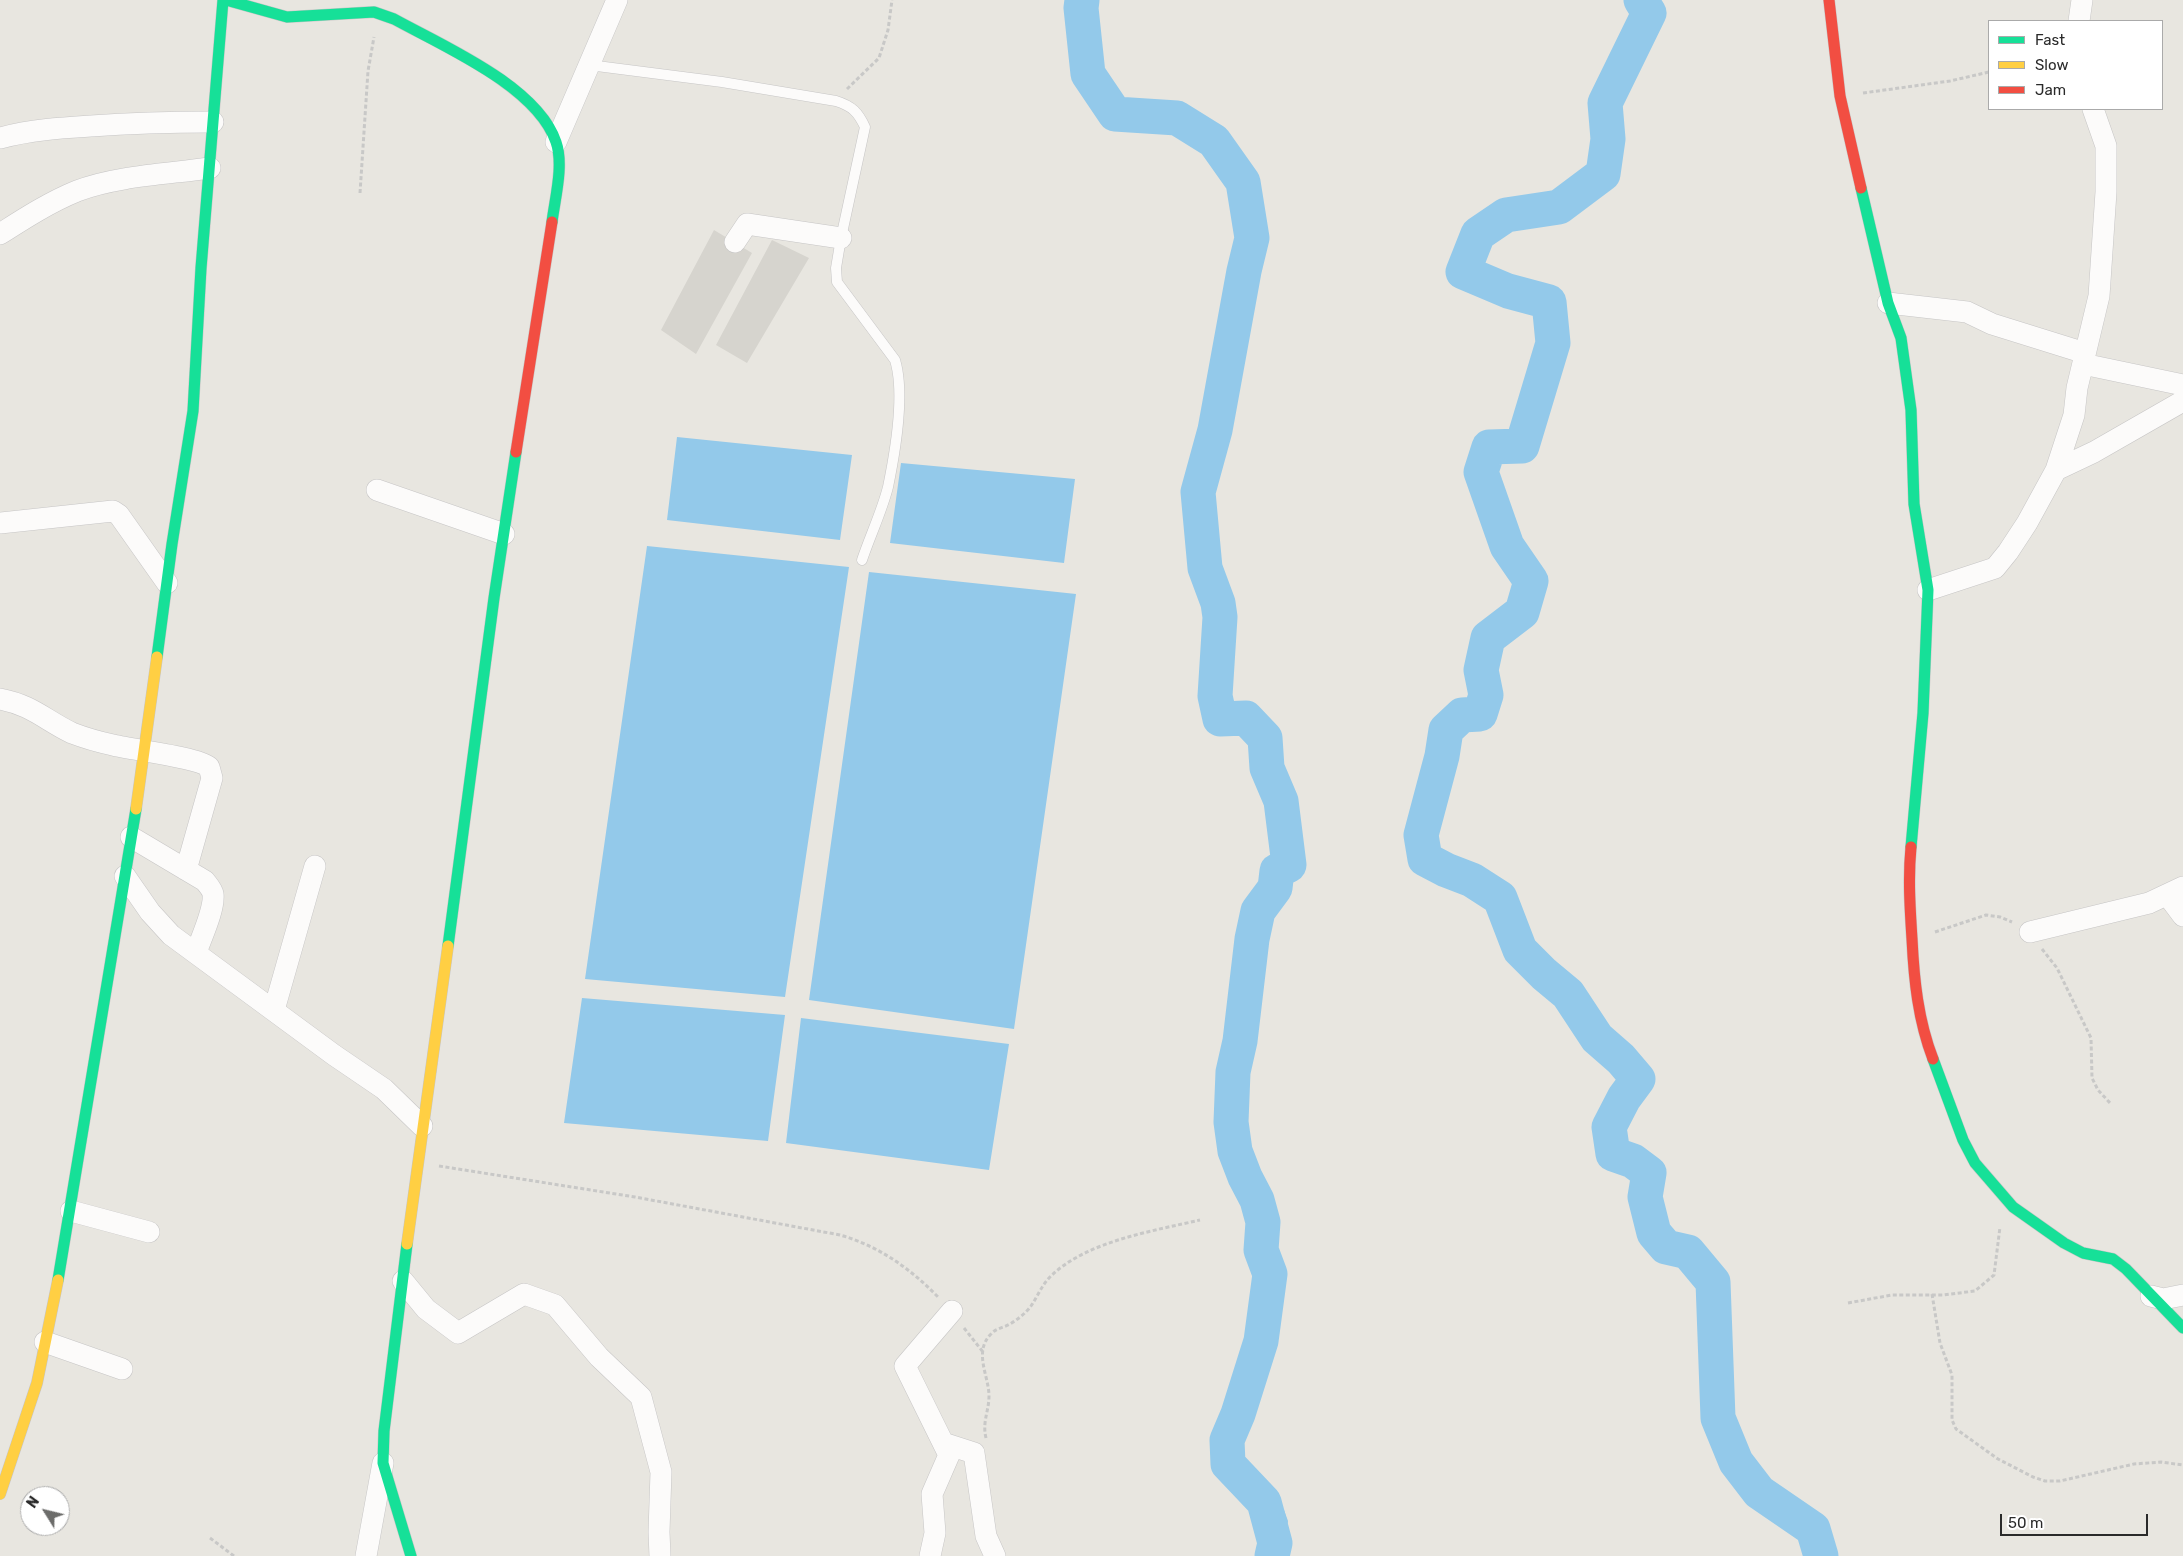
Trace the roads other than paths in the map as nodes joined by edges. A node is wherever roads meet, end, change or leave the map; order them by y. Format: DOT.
graph roads {
  1 [pos="224,0"];
  2 [pos="617,0"];
  3 [pos="1830,0"];
  4 [pos="2082,0"];
  5 [pos="2080,20"];
  6 [pos="589,65"];
  7 [pos="2093,110"];
  8 [pos="213,122"];
  9 [pos="0,138"];
  10 [pos="556,142"];
  11 [pos="210,168"];
  12 [pos="0,234"];
  13 [pos="841,238"];
  14 [pos="735,242"];
  15 [pos="1888,303"];
  16 [pos="2084,358"];
  17 [pos="2183,385"];
  18 [pos="2183,401"];
  19 [pos="2056,470"];
  20 [pos="377,490"];
  21 [pos="0,523"];
  22 [pos="504,534"];
  23 [pos="862,560"];
  24 [pos="167,583"];
  25 [pos="1928,590"];
  26 [pos="0,699"];
  27 [pos="145,752"];
  28 [pos="131,837"];
  29 [pos="315,866"];
  30 [pos="186,870"];
  31 [pos="125,876"];
  32 [pos="2175,892"];
  33 [pos="2183,916"];
  34 [pos="2030,932"];
  35 [pos="196,953"];
  36 [pos="274,1010"];
  37 [pos="422,1126"];
  38 [pos="71,1211"];
  39 [pos="149,1232"];
  40 [pos="403,1281"];
  41 [pos="2183,1295"];
  42 [pos="2151,1296"];
  43 [pos="952,1311"];
  44 [pos="2183,1328"];
  45 [pos="45,1342"];
  46 [pos="122,1369"];
  47 [pos="943,1443"];
  48 [pos="383,1463"];
  49 [pos="0,1494"];
  50 [pos="366,1556"];
  51 [pos="411,1556"];
  52 [pos="660,1556"];
  53 [pos="930,1556"];
  54 [pos="995,1556"];
  1 -- 8 [label="street"];
  1 -- 10 [label="street"];
  2 -- 6 [label="street"];
  3 -- 15 [label="street"];
  4 -- 5 [label="street"];
  6 -- 10 [label="street"];
  6 -- 13 [label="lane"];
  7 -- 16 [label="street"];
  8 -- 9 [label="street"];
  8 -- 11 [label="street"];
  10 -- 22 [label="street"];
  11 -- 12 [label="street"];
  11 -- 24 [label="street"];
  13 -- 14 [label="street"];
  13 -- 23 [label="lane"];
  15 -- 16 [label="street"];
  15 -- 25 [label="street"];
  16 -- 17 [label="street"];
  16 -- 19 [label="street"];
  18 -- 19 [label="street"];
  19 -- 25 [label="street"];
  20 -- 22 [label="street"];
  21 -- 24 [label="street"];
  22 -- 37 [label="street"];
  24 -- 27 [label="street"];
  25 -- 42 [label="street"];
  26 -- 27 [label="street"];
  27 -- 28 [label="street"];
  27 -- 30 [label="street"];
  28 -- 30 [label="street"];
  28 -- 31 [label="street"];
  29 -- 36 [label="street"];
  30 -- 35 [label="street"];
  31 -- 35 [label="street"];
  31 -- 38 [label="street"];
  32 -- 33 [label="street"];
  32 -- 34 [label="street"];
  35 -- 36 [label="street"];
  36 -- 37 [label="street"];
  37 -- 40 [label="street"];
  38 -- 39 [label="street"];
  38 -- 45 [label="street"];
  40 -- 48 [label="street"];
  40 -- 52 [label="street"];
  41 -- 42 [label="street"];
  42 -- 44 [label="street"];
  43 -- 47 [label="street"];
  45 -- 46 [label="street"];
  45 -- 49 [label="street"];
  47 -- 53 [label="street"];
  47 -- 54 [label="street"];
  48 -- 50 [label="street"];
  48 -- 51 [label="street"];
}
